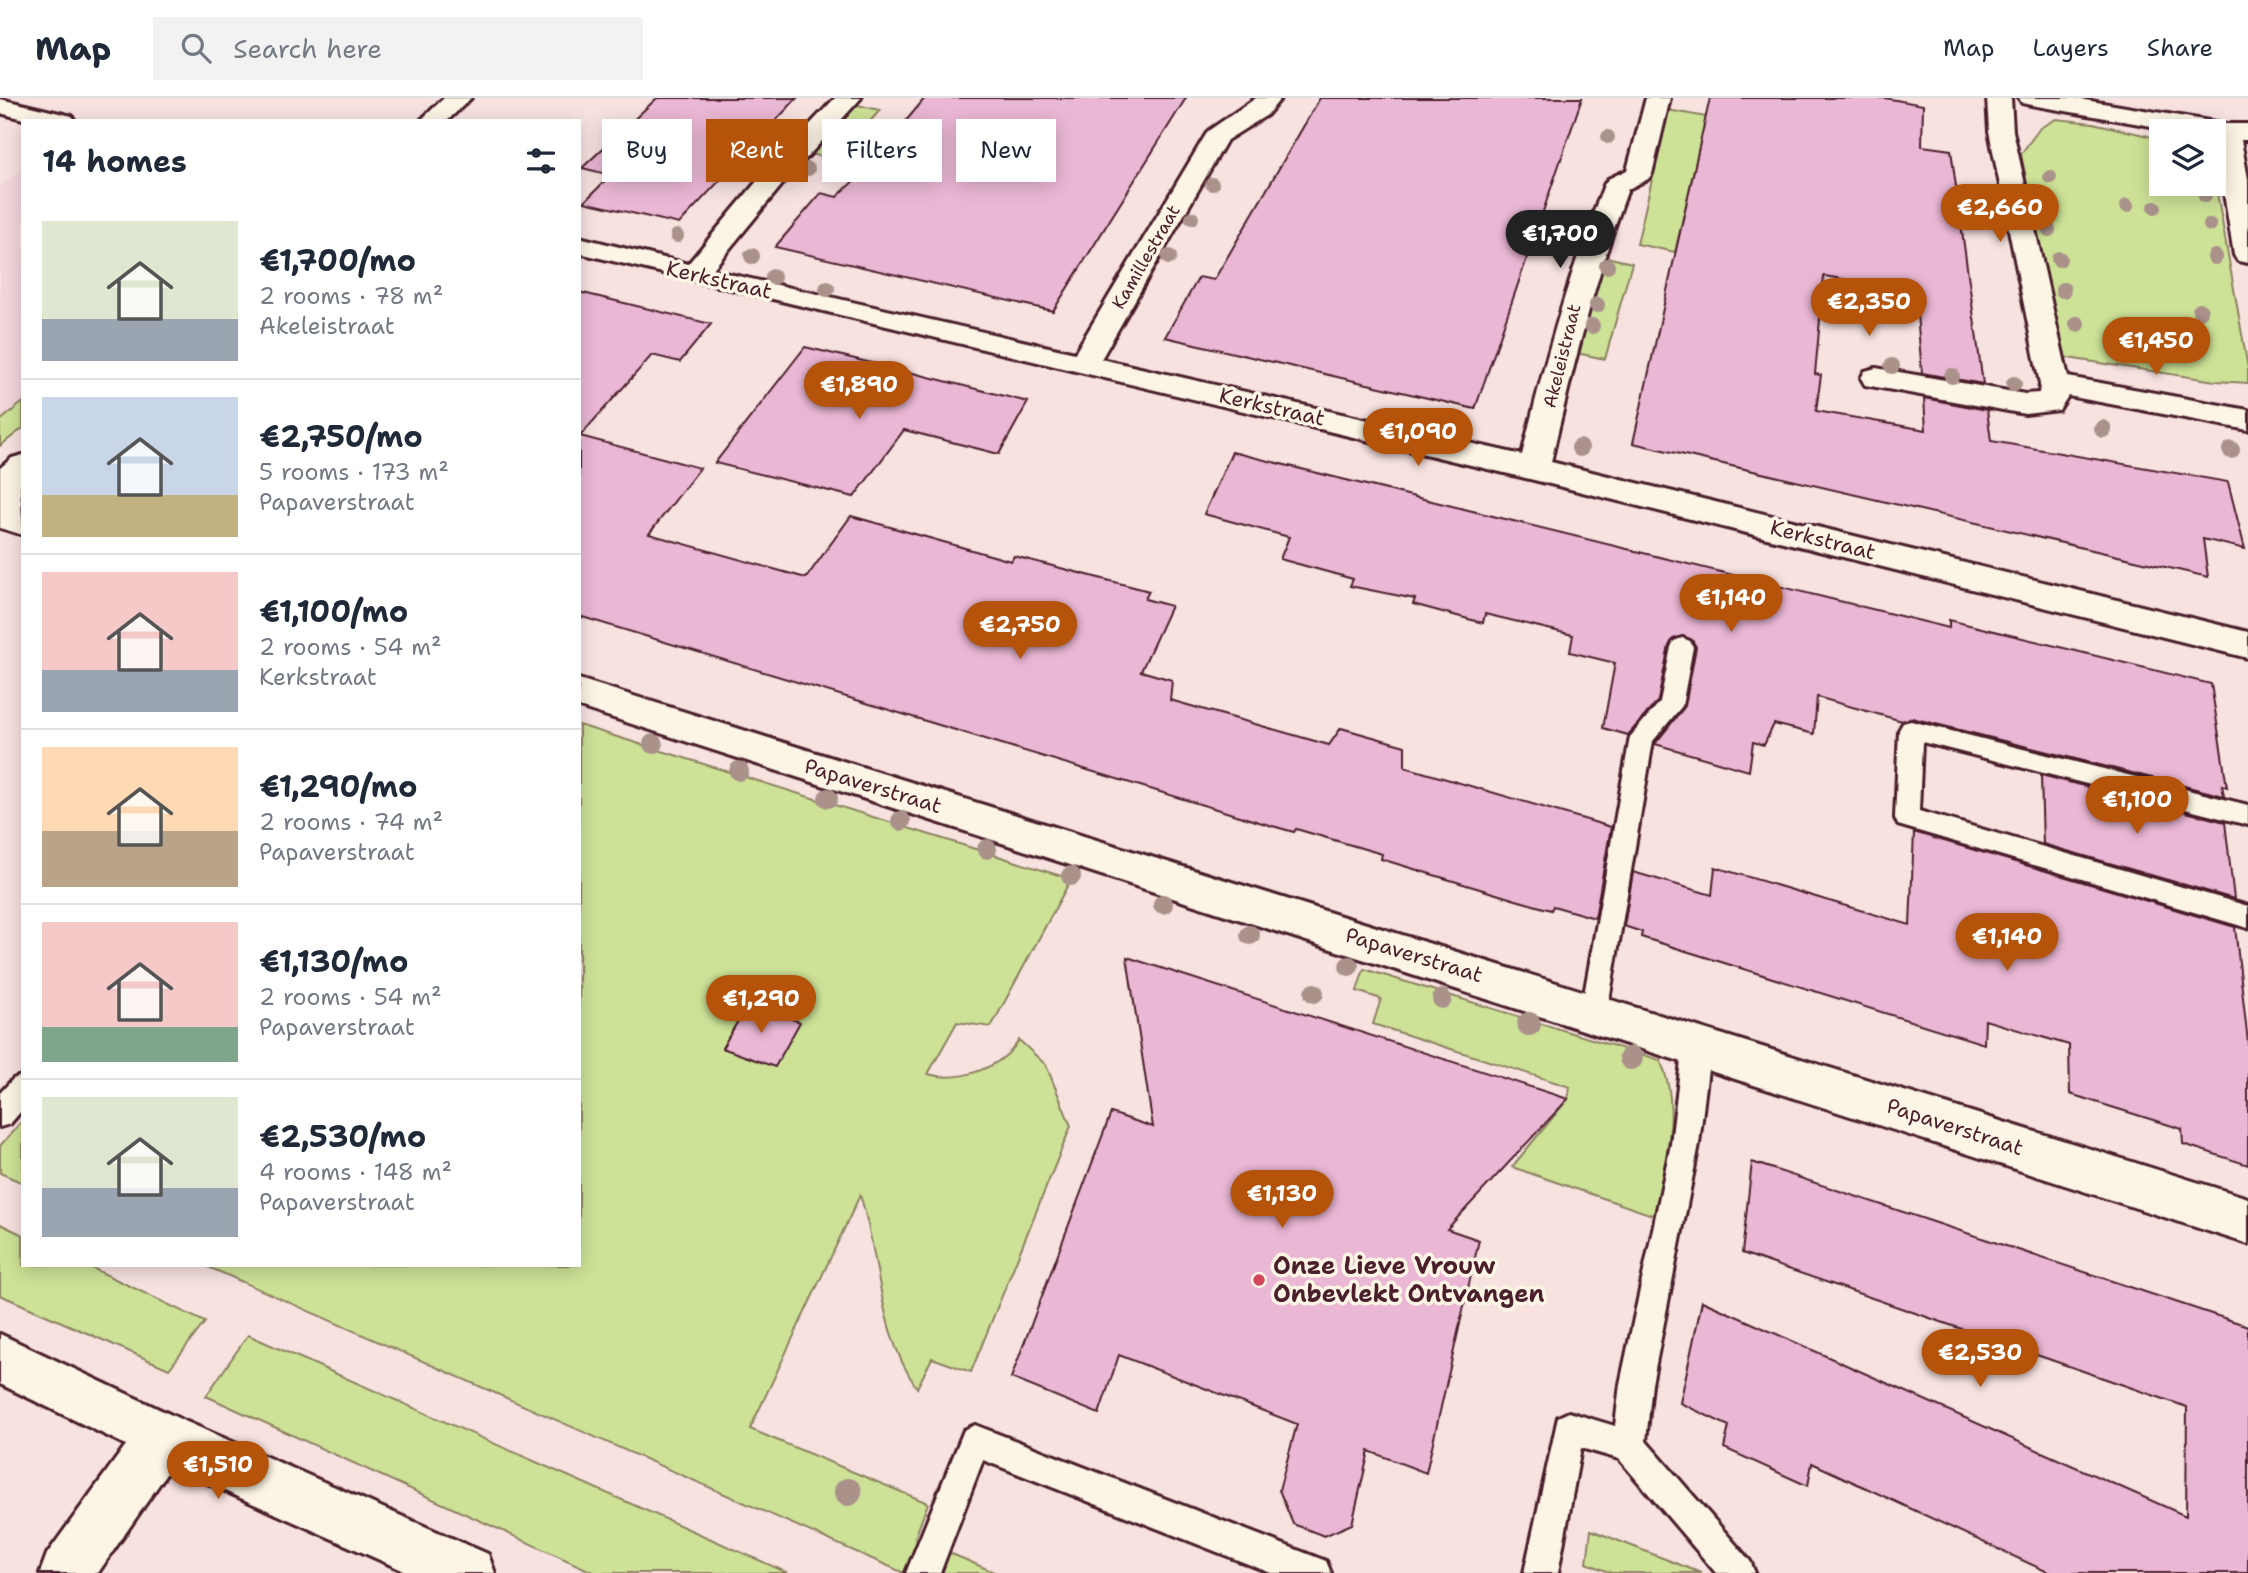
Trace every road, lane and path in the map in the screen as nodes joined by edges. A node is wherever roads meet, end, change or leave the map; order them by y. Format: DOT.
graph roads {
  1 [pos="459,98"];
  2 [pos="849,98"];
  3 [pos="1269,98"];
  4 [pos="1658,98"];
  5 [pos="1999,98"];
  6 [pos="2031,98"];
  7 [pos="0,106"];
  8 [pos="55,119"];
  9 [pos="434,119"];
  10 [pos="2238,132"];
  11 [pos="581,246"];
  12 [pos="2248,255"];
  13 [pos="694,274"];
  14 [pos="1084,363"];
  15 [pos="1876,378"];
  16 [pos="2055,384"];
  17 [pos="2248,420"];
  18 [pos="1534,468"];
  19 [pos="13,474"];
  20 [pos="21,522"];
  21 [pos="2248,645"];
  22 [pos="1682,648"];
  23 [pos="581,694"];
  24 [pos="2248,815"];
  25 [pos="2248,917"];
  26 [pos="1594,1012"];
  27 [pos="1697,1044"];
  28 [pos="21,1090"];
  29 [pos="0,1114"];
  30 [pos="2248,1222"];
  31 [pos="0,1358"];
  32 [pos="162,1437"];
  33 [pos="1629,1446"];
  34 [pos="66,1573"];
  35 [pos="470,1573"];
  36 [pos="923,1573"];
  37 [pos="1314,1573"];
  38 [pos="1542,1573"];
  39 [pos="1738,1573"];
  1 -- 9 [label="street"];
  2 -- 13 [label="street"];
  3 -- 14 [label="street, Kamillestraat"];
  4 -- 18 [label="street, Akeleistraat"];
  5 -- 16 [label="street"];
  6 -- 10 [label="street"];
  7 -- 8 [label="street"];
  10 -- 12 [label="street"];
  11 -- 13 [label="street, Kerkstraat"];
  13 -- 14 [label="street, Kerkstraat"];
  14 -- 18 [label="street, Kerkstraat"];
  15 -- 16 [label="street"];
  16 -- 17 [label="street"];
  18 -- 21 [label="street, Kerkstraat"];
  19 -- 20 [label="street"];
  22 -- 26 [label="lane"];
  23 -- 26 [label="street, Papaverstraat"];
  24 -- 25 [label="lane"];
  26 -- 27 [label="street, Papaverstraat"];
  27 -- 30 [label="street, Papaverstraat"];
  27 -- 33 [label="lane"];
  28 -- 29 [label="lane"];
  31 -- 32 [label="street"];
  32 -- 34 [label="street"];
  32 -- 35 [label="street"];
  33 -- 38 [label="lane"];
  33 -- 39 [label="lane"];
  36 -- 37 [label="lane"];
}
